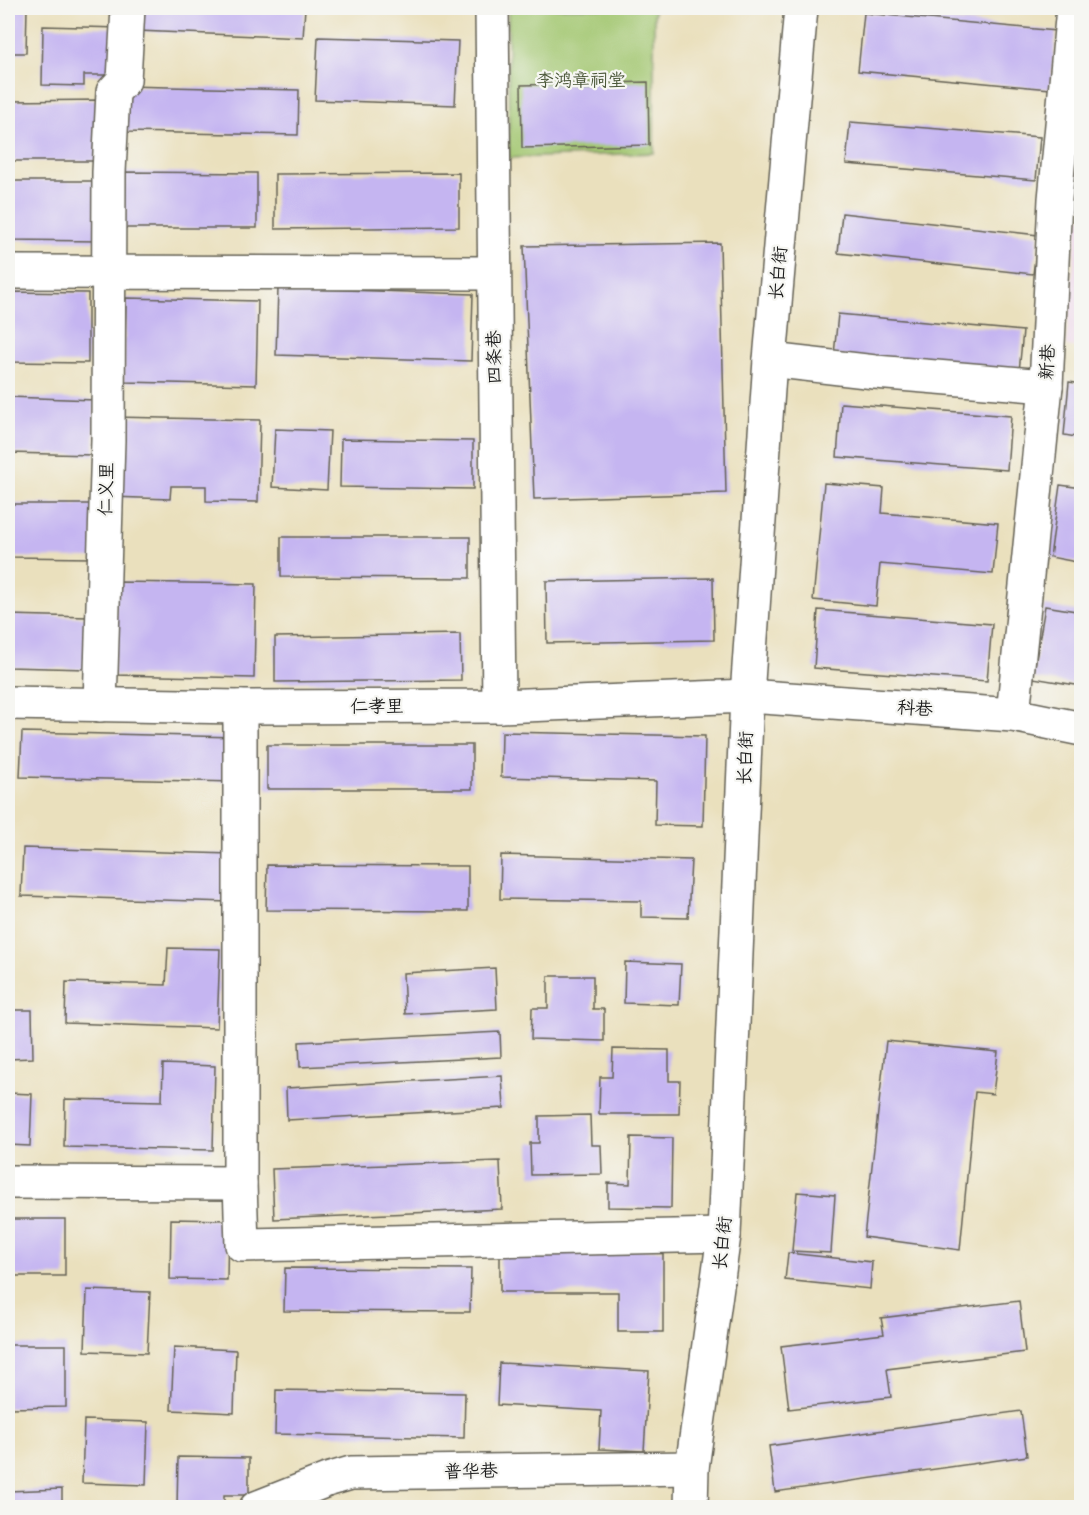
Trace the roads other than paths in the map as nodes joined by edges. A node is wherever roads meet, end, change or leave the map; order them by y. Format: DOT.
graph roads {
  1 [pos="128,8"];
  2 [pos="492,8"];
  3 [pos="801,8"];
  4 [pos="1073,8"];
  5 [pos="1068,201"];
  6 [pos="8,272"];
  7 [pos="110,273"];
  8 [pos="493,273"];
  9 [pos="770,360"];
  10 [pos="1046,386"];
  11 [pos="747,696"];
  12 [pos="8,703"];
  13 [pos="100,705"];
  14 [pos="499,706"];
  15 [pos="240,707"];
  16 [pos="1013,715"];
  17 [pos="1082,729"];
  18 [pos="8,1182"];
  19 [pos="240,1183"];
  20 [pos="724,1235"];
  21 [pos="692,1468"];
  22 [pos="256,1508"];
  23 [pos="691,1508"];
  1 -- 7 [label="street, 仁义里"];
  2 -- 8 [label="street, 四条巷"];
  3 -- 9 [label="street, 长白街"];
  4 -- 5 [label="street, 新巷"];
  5 -- 10 [label="street, 新巷"];
  6 -- 7 [label="street"];
  7 -- 8 [label="street"];
  7 -- 13 [label="street, 仁义里"];
  8 -- 14 [label="street, 四条巷"];
  9 -- 10 [label="street"];
  9 -- 11 [label="street, 长白街"];
  10 -- 16 [label="street, 新巷"];
  11 -- 14 [label="street, 仁孝里"];
  11 -- 16 [label="street, 科巷"];
  11 -- 20 [label="street, 长白街"];
  12 -- 13 [label="street, 仁孝里"];
  13 -- 15 [label="street, 仁孝里"];
  14 -- 15 [label="street, 仁孝里"];
  15 -- 19 [label="street"];
  16 -- 17 [label="street, 科巷"];
  18 -- 19 [label="street"];
  19 -- 20 [label="street"];
  20 -- 21 [label="street, 长白街"];
  21 -- 22 [label="street, 普华巷"];
  21 -- 23 [label="street, 长白街"];
}
